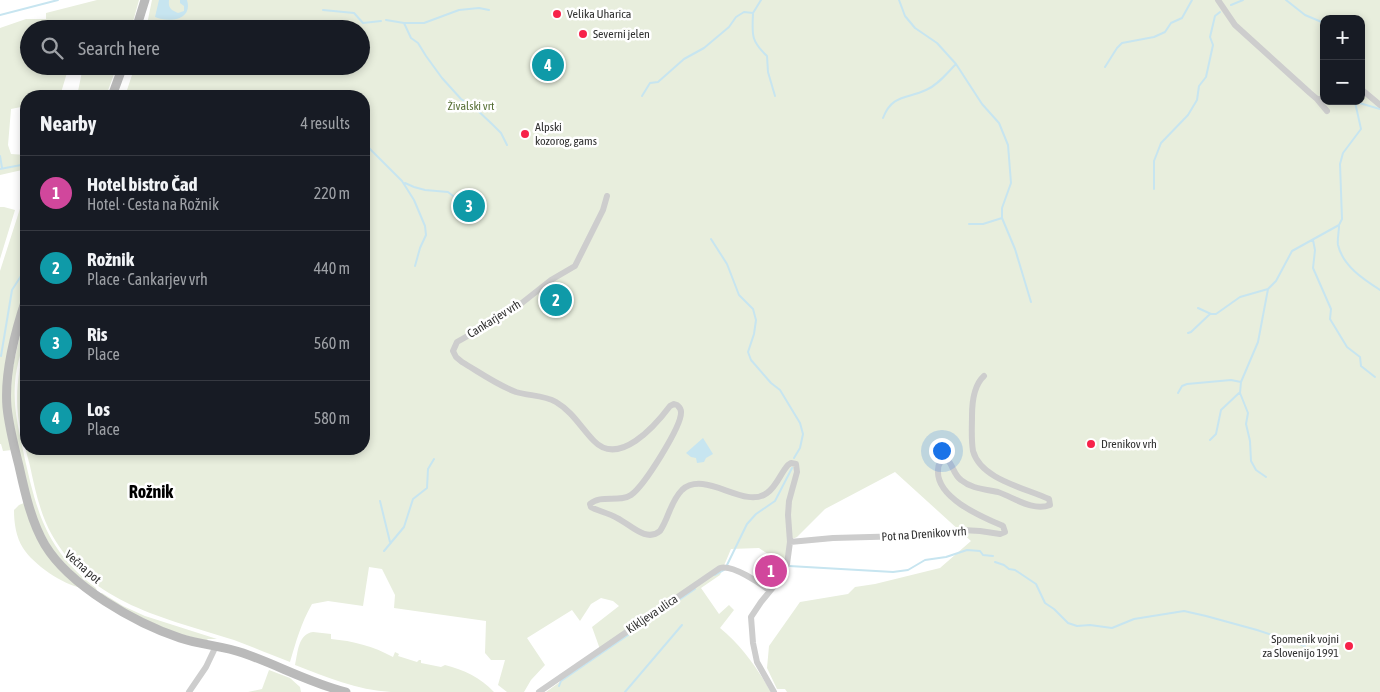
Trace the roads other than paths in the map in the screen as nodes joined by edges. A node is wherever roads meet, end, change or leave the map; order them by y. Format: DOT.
graph roads {
  1 [pos="145,0"];
  2 [pos="1218,0"];
  3 [pos="139,20"];
  4 [pos="120,75"];
  5 [pos="114,90"];
  6 [pos="1365,92"];
  7 [pos="1320,98"];
  8 [pos="1380,104"];
  9 [pos="1324,105"];
  10 [pos="1327,111"];
  11 [pos="607,196"];
  12 [pos="20,324"];
  13 [pos="984,376"];
  14 [pos="790,542"];
  15 [pos="770,591"];
  16 [pos="216,646"];
  17 [pos="189,692"];
  18 [pos="343,692"];
  19 [pos="539,692"];
  20 [pos="774,692"];
  1 -- 3 [label="main road"];
  2 -- 7 [label="street"];
  4 -- 5 [label="main road"];
  6 -- 8 [label="street"];
  9 -- 10 [label="street"];
  11 -- 14 [label="street, Cankarjev vrh"];
  12 -- 16 [label="main road, Večna pot"];
  13 -- 14 [label="street, Pot na Drenikov vrh"];
  14 -- 15 [label="street"];
  15 -- 19 [label="street, Kikljeva ulica"];
  15 -- 20 [label="street"];
  16 -- 17 [label="street"];
  16 -- 18 [label="main road, Večna pot"];
}
